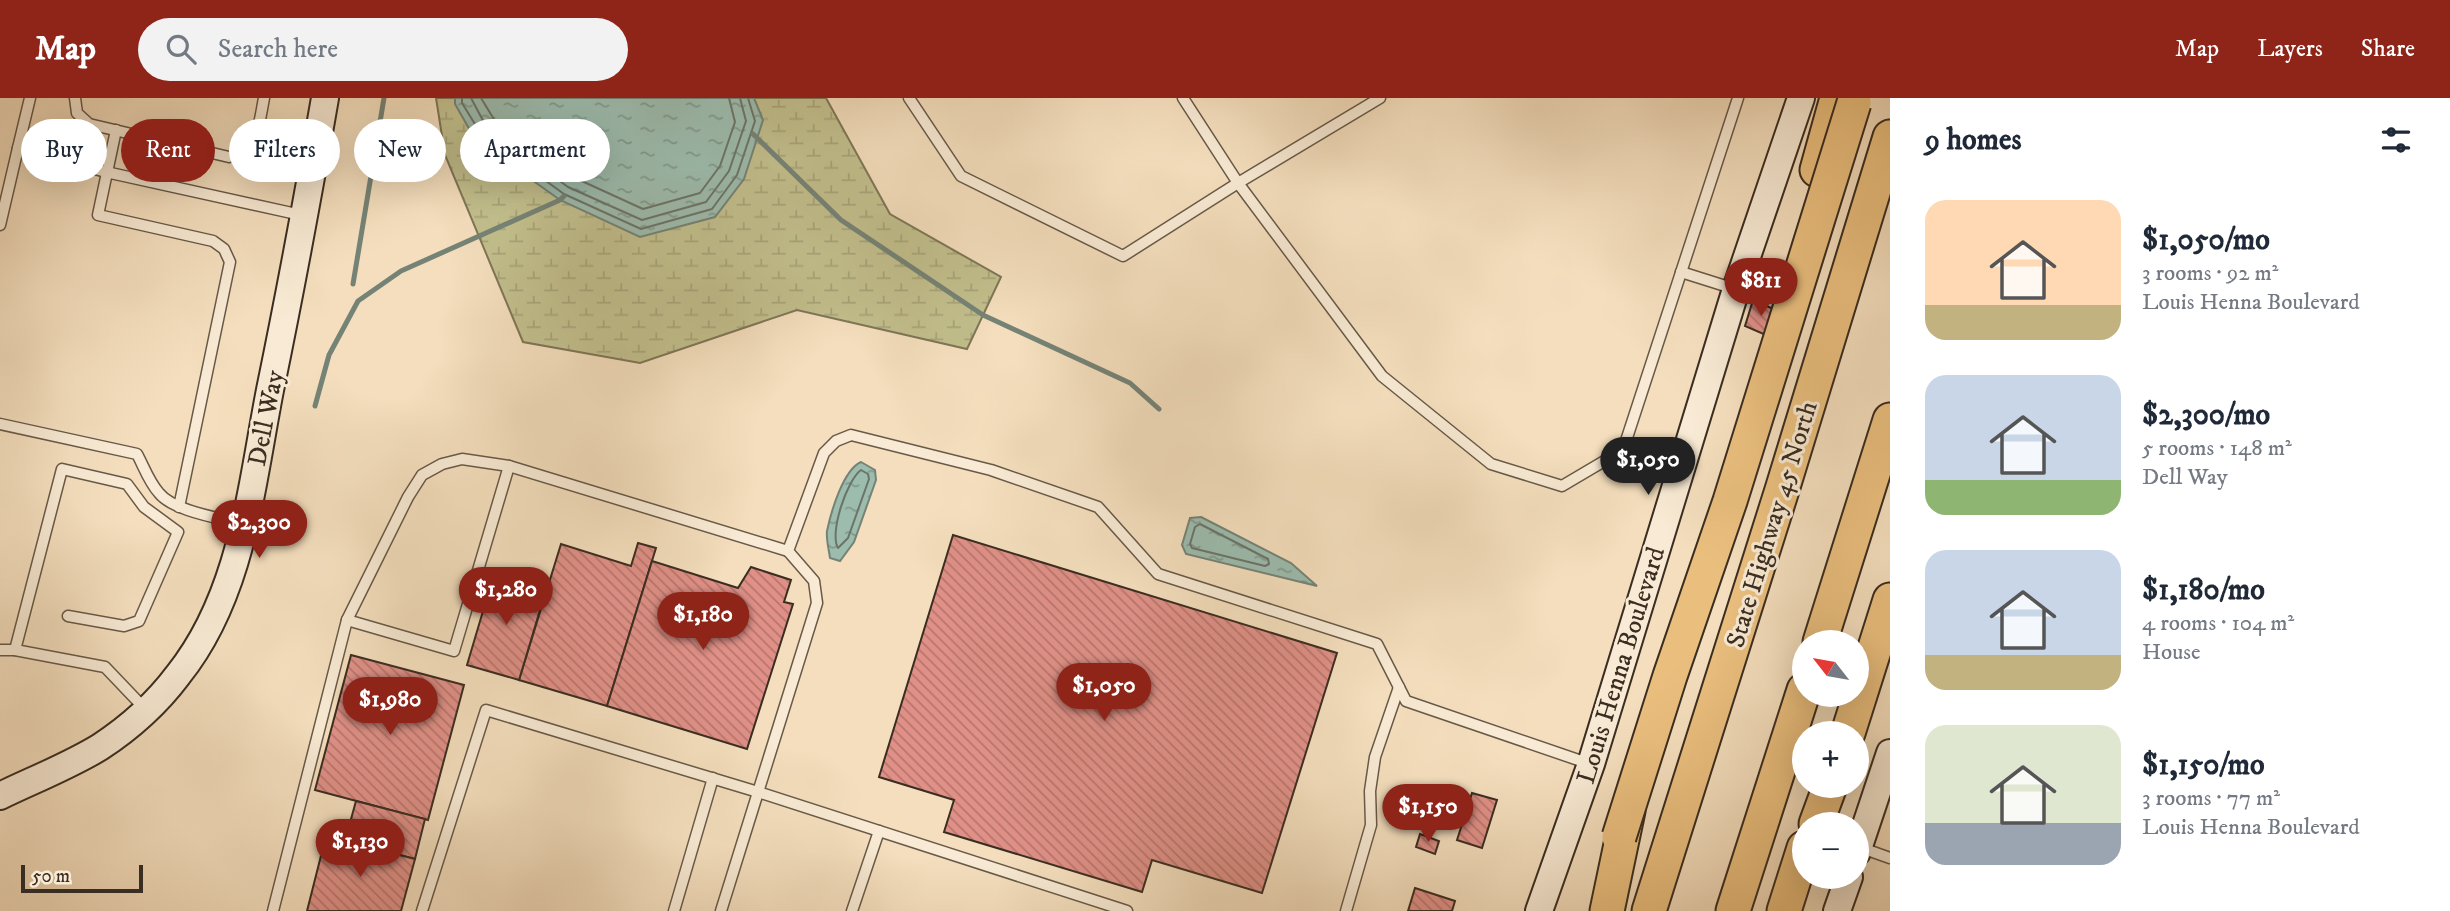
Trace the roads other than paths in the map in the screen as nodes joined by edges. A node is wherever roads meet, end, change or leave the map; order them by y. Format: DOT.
graph roads {
  1 [pos="30,98"];
  2 [pos="75,98"];
  3 [pos="264,98"];
  4 [pos="326,98"];
  5 [pos="909,98"];
  6 [pos="1183,98"];
  7 [pos="1380,98"];
  8 [pos="1738,98"];
  9 [pos="1801,98"];
  10 [pos="1849,100"];
  11 [pos="116,130"];
  12 [pos="1890,137"];
  13 [pos="18,148"];
  14 [pos="21,149"];
  15 [pos="107,168"];
  16 [pos="107,172"];
  17 [pos="104,182"];
  18 [pos="1238,183"];
  19 [pos="305,216"];
  20 [pos="0,225"];
  21 [pos="1681,272"];
  22 [pos="1736,289"];
  23 [pos="1890,420"];
  24 [pos="0,424"];
  25 [pos="509,466"];
  26 [pos="179,507"];
  27 [pos="244,525"];
  28 [pos="788,551"];
  29 [pos="1890,575"];
  30 [pos="1890,600"];
  31 [pos="68,616"];
  32 [pos="347,620"];
  33 [pos="1824,630"];
  34 [pos="1869,642"];
  35 [pos="0,650"];
  36 [pos="15,650"];
  37 [pos="1399,687"];
  38 [pos="1799,707"];
  39 [pos="146,711"];
  40 [pos="1848,721"];
  41 [pos="1890,753"];
  42 [pos="1591,764"];
  43 [pos="713,779"];
  44 [pos="25,784"];
  45 [pos="758,792"];
  46 [pos="0,796"];
  47 [pos="0,804"];
  48 [pos="1869,817"];
  49 [pos="879,831"];
  50 [pos="1869,853"];
  51 [pos="1890,858"];
  52 [pos="1792,888"];
  53 [pos="1793,889"];
  54 [pos="1845,889"];
  55 [pos="273,911"];
  56 [pos="422,911"];
  57 [pos="674,911"];
  58 [pos="721,911"];
  59 [pos="852,911"];
  60 [pos="1127,911"];
  61 [pos="1346,911"];
  62 [pos="1539,911"];
  63 [pos="1593,911"];
  64 [pos="1607,911"];
  65 [pos="1650,911"];
  66 [pos="1733,911"];
  67 [pos="1785,911"];
  68 [pos="1837,911"];
  1 -- 13 [label="lane"];
  2 -- 11 [label="lane"];
  3 -- 11 [label="lane"];
  4 -- 19 [label="main road, Dell Way"];
  5 -- 18 [label="lane"];
  6 -- 18 [label="lane"];
  7 -- 18 [label="lane"];
  8 -- 21 [label="lane"];
  9 -- 22 [label="main road, Louis Henna Boulevard"];
  10 -- 63 [label="highway, bridge"];
  10 -- 64 [label="highway, bridge"];
  11 -- 15 [label="lane"];
  12 -- 65 [label="highway, State Highway 45 North"];
  13 -- 14 [label="lane"];
  13 -- 20 [label="lane"];
  16 -- 19 [label="lane"];
  17 -- 26 [label="lane"];
  18 -- 21 [label="lane"];
  19 -- 27 [label="main road, Dell Way"];
  21 -- 22 [label="lane"];
  22 -- 42 [label="main road, Louis Henna Boulevard"];
  23 -- 33 [label="highway"];
  24 -- 26 [label="lane"];
  25 -- 28 [label="lane"];
  25 -- 32 [label="lane"];
  25 -- 32 [label="lane"];
  26 -- 27 [label="lane"];
  27 -- 39 [label="main road, Dell Way"];
  28 -- 37 [label="lane"];
  28 -- 45 [label="lane"];
  29 -- 34 [label="highway"];
  30 -- 40 [label="highway"];
  31 -- 36 [label="lane"];
  32 -- 55 [label="lane"];
  35 -- 36 [label="lane"];
  36 -- 39 [label="lane"];
  37 -- 42 [label="lane"];
  37 -- 61 [label="lane"];
  38 -- 66 [label="highway"];
  39 -- 44 [label="main road, Dell Way"];
  41 -- 48 [label="main road"];
  42 -- 62 [label="main road, Louis Henna Boulevard"];
  43 -- 45 [label="lane"];
  43 -- 56 [label="lane"];
  43 -- 57 [label="lane"];
  44 -- 46 [label="main road, Dell Way"];
  44 -- 47 [label="main road"];
  45 -- 49 [label="lane"];
  45 -- 58 [label="lane"];
  49 -- 59 [label="lane"];
  49 -- 60 [label="lane"];
  50 -- 51 [label="lane"];
  52 -- 67 [label="highway"];
  53 -- 67 [label="highway"];
  54 -- 68 [label="main road"];
}
